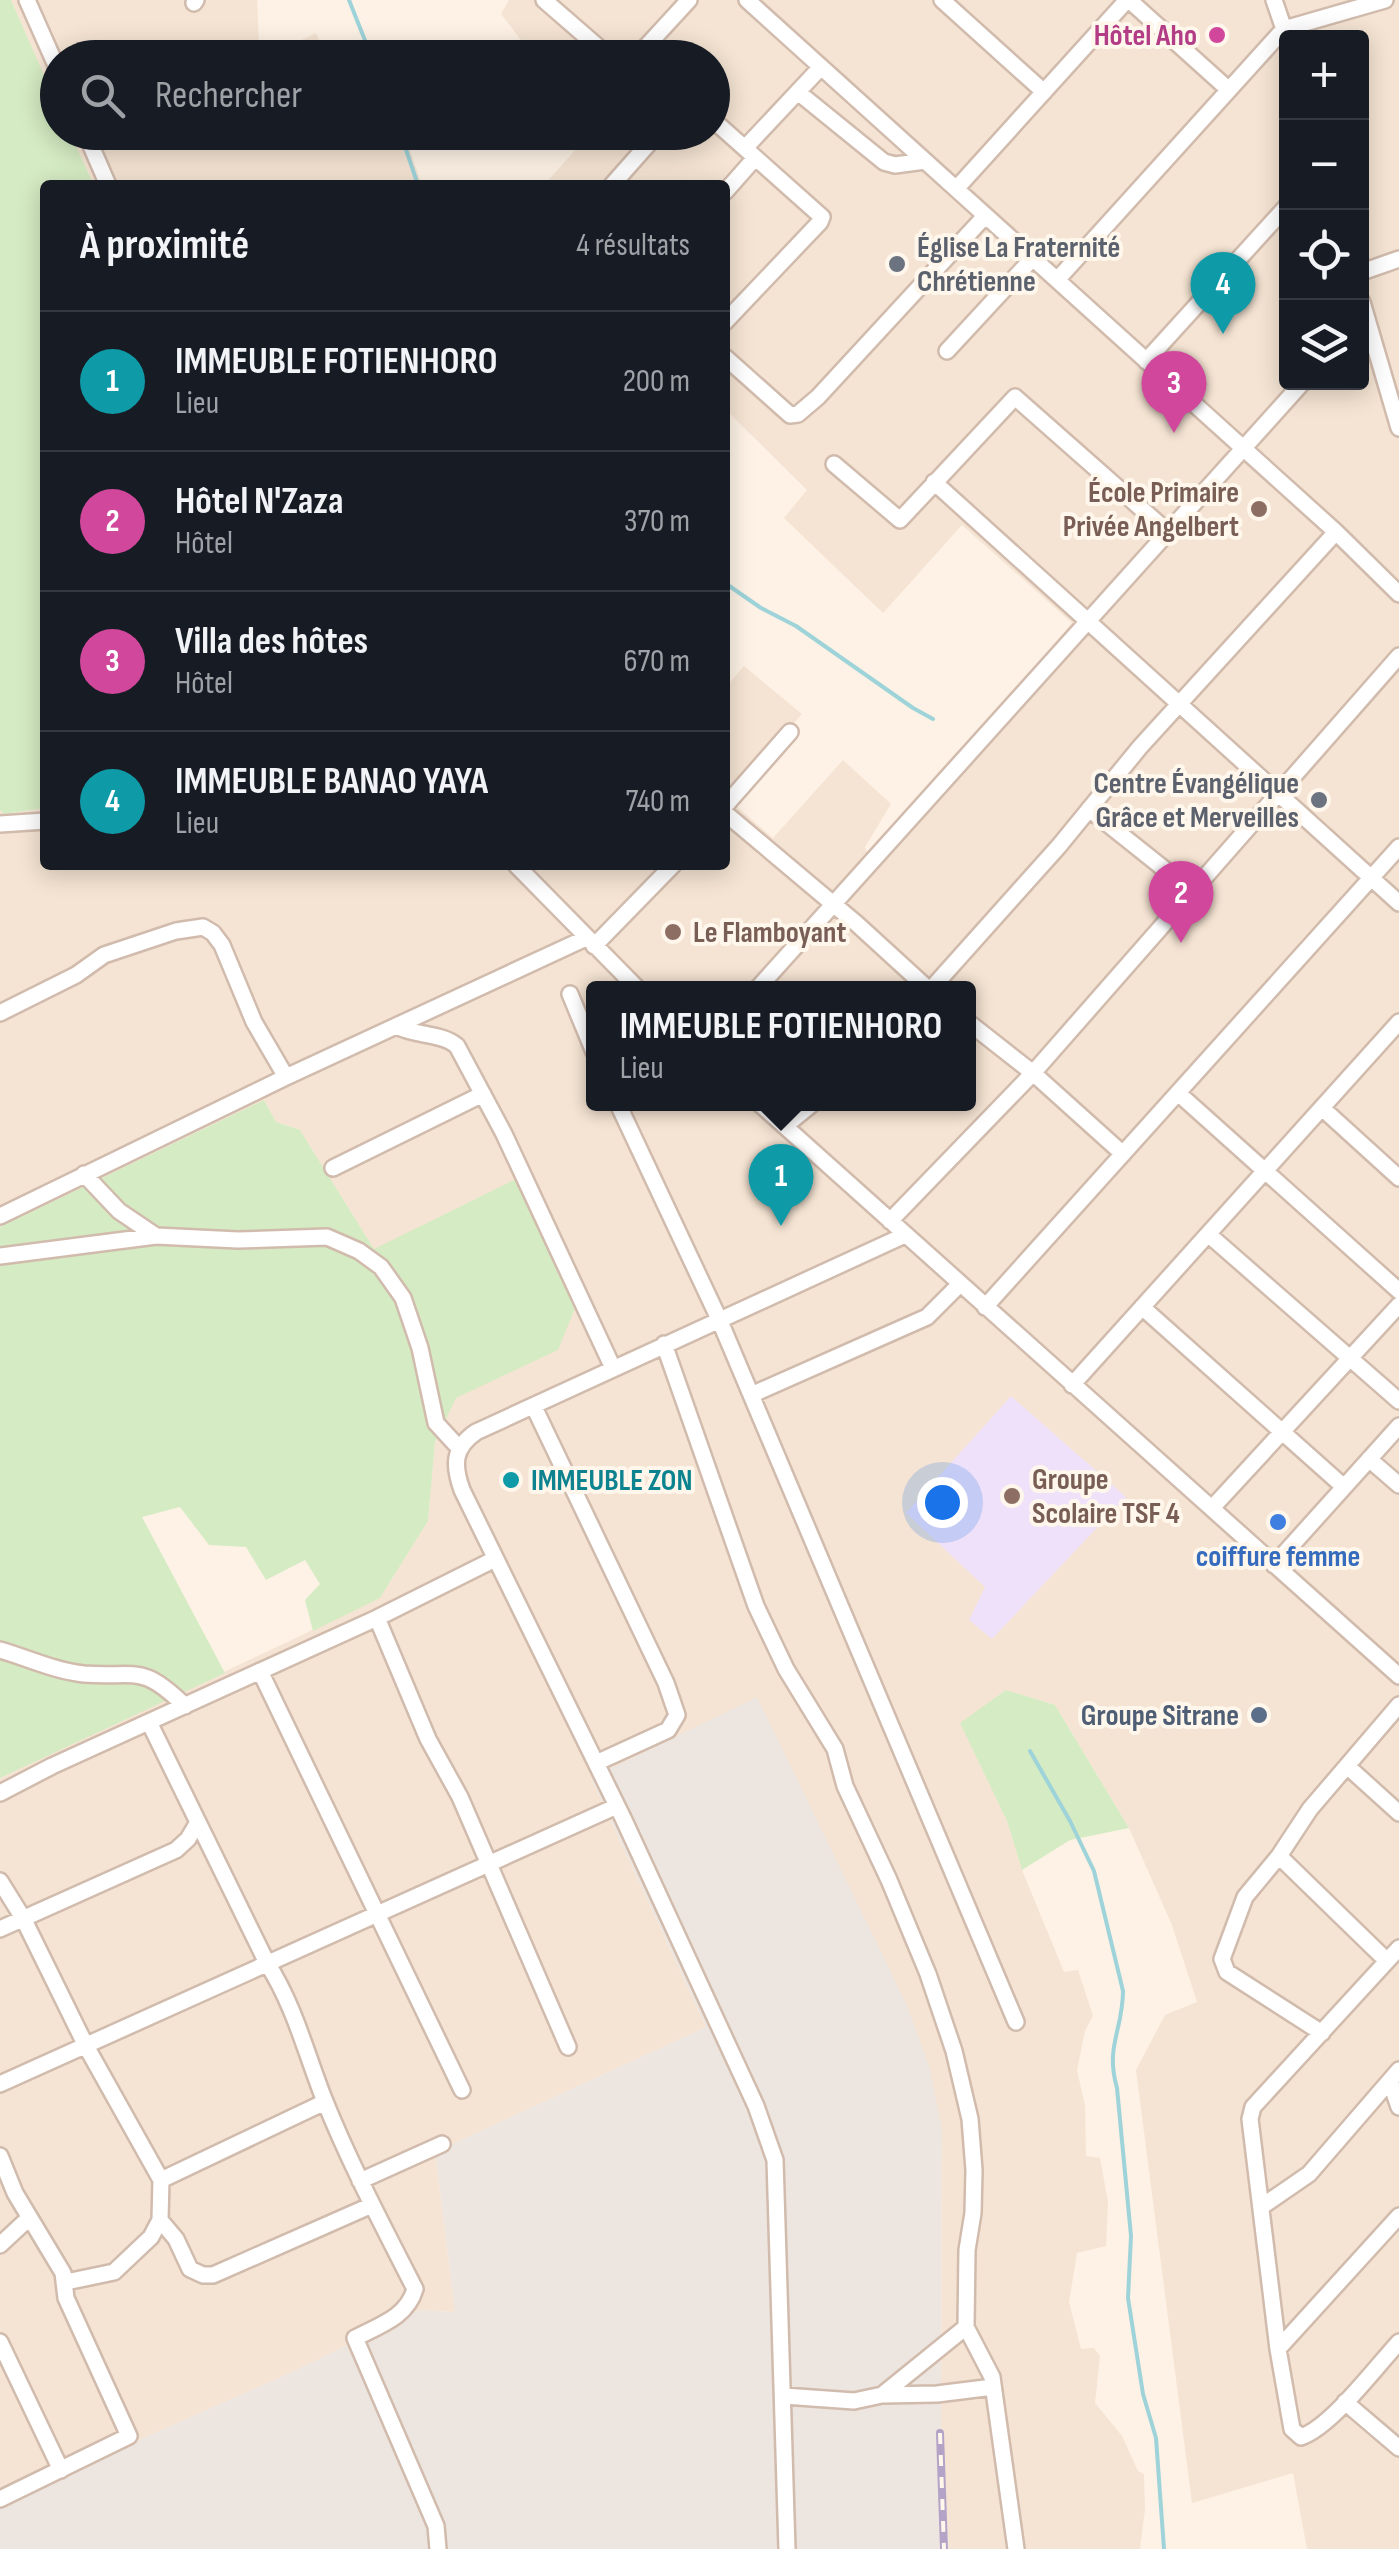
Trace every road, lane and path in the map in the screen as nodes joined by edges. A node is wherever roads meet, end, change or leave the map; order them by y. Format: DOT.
graph roads {
  1 [pos="27,0"];
  2 [pos="544,0"];
  3 [pos="690,0"];
  4 [pos="746,0"];
  5 [pos="942,0"];
  6 [pos="1128,0"];
  7 [pos="1274,0"];
  8 [pos="1385,0"];
  9 [pos="1285,30"];
  10 [pos="1298,30"];
  11 [pos="45,40"];
  12 [pos="589,40"];
  13 [pos="657,40"];
  14 [pos="1279,41"];
  15 [pos="821,67"];
  16 [pos="1229,90"];
  17 [pos="1044,92"];
  18 [pos="799,93"];
  19 [pos="730,135"];
  20 [pos="93,150"];
  21 [pos="643,150"];
  22 [pos="750,153"];
  23 [pos="925,161"];
  24 [pos="106,180"];
  25 [pos="616,180"];
  26 [pos="730,184"];
  27 [pos="956,189"];
  28 [pos="1283,210"];
  29 [pos="986,216"];
  30 [pos="1032,259"];
  31 [pos="1399,259"];
  32 [pos="1369,270"];
  33 [pos="1057,280"];
  34 [pos="730,317"];
  35 [pos="1369,332"];
  36 [pos="947,351"];
  37 [pos="730,361"];
  38 [pos="1146,362"];
  39 [pos="1296,390"];
  40 [pos="1399,428"];
  41 [pos="1244,450"];
  42 [pos="834,464"];
  43 [pos="934,482"];
  44 [pos="1336,532"];
  45 [pos="1169,533"];
  46 [pos="1396,589"];
  47 [pos="1089,622"];
  48 [pos="1399,656"];
  49 [pos="1180,704"];
  50 [pos="790,732"];
  51 [pos="1280,793"];
  52 [pos="730,804"];
  53 [pos="1089,809"];
  54 [pos="730,814"];
  55 [pos="6,821"];
  56 [pos="40,821"];
  57 [pos="1399,848"];
  58 [pos="521,870"];
  59 [pos="665,870"];
  60 [pos="1373,877"];
  61 [pos="1193,892"];
  62 [pos="1399,904"];
  63 [pos="833,905"];
  64 [pos="590,942"];
  65 [pos="631,981"];
  66 [pos="764,981"];
  67 [pos="922,981"];
  68 [pos="936,981"];
  69 [pos="570,994"];
  70 [pos="0,1013"];
  71 [pos="1399,1022"];
  72 [pos="396,1026"];
  73 [pos="976,1028"];
  74 [pos="586,1033"];
  75 [pos="1033,1072"];
  76 [pos="286,1077"];
  77 [pos="1178,1093"];
  78 [pos="483,1094"];
  79 [pos="1322,1108"];
  80 [pos="621,1111"];
  81 [pos="768,1111"];
  82 [pos="803,1111"];
  83 [pos="785,1126"];
  84 [pos="1123,1154"];
  85 [pos="333,1168"];
  86 [pos="1396,1168"];
  87 [pos="1265,1171"];
  88 [pos="84,1174"];
  89 [pos="0,1216"];
  90 [pos="890,1221"];
  91 [pos="1208,1234"];
  92 [pos="905,1235"];
  93 [pos="156,1236"];
  94 [pos="0,1256"];
  95 [pos="960,1284"];
  96 [pos="1399,1292"];
  97 [pos="1399,1305"];
  98 [pos="985,1307"];
  99 [pos="1142,1307"];
  100 [pos="719,1319"];
  101 [pos="664,1344"];
  102 [pos="1350,1358"];
  103 [pos="613,1368"];
  104 [pos="1072,1385"];
  105 [pos="752,1396"];
  106 [pos="1399,1401"];
  107 [pos="534,1407"];
  108 [pos="1399,1426"];
  109 [pos="1283,1432"];
  110 [pos="458,1448"];
  111 [pos="1370,1459"];
  112 [pos="1399,1485"];
  113 [pos="1344,1487"];
  114 [pos="1212,1508"];
  115 [pos="496,1559"];
  116 [pos="1274,1565"];
  117 [pos="377,1618"];
  118 [pos="0,1650"];
  119 [pos="260,1671"];
  120 [pos="1399,1676"];
  121 [pos="185,1706"];
  122 [pos="1399,1706"];
  123 [pos="149,1722"];
  124 [pos="596,1763"];
  125 [pos="1347,1766"];
  126 [pos="0,1793"];
  127 [pos="618,1806"];
  128 [pos="1399,1813"];
  129 [pos="198,1822"];
  130 [pos="1279,1856"];
  131 [pos="488,1866"];
  132 [pos="0,1882"];
  133 [pos="377,1912"];
  134 [pos="23,1918"];
  135 [pos="0,1929"];
  136 [pos="1399,1948"];
  137 [pos="1387,1961"];
  138 [pos="267,1963"];
  139 [pos="1016,2022"];
  140 [pos="1322,2033"];
  141 [pos="86,2046"];
  142 [pos="568,2047"];
  143 [pos="1394,2076"];
  144 [pos="0,2084"];
  145 [pos="462,2090"];
  146 [pos="325,2102"];
  147 [pos="1399,2107"];
  148 [pos="442,2144"];
  149 [pos="0,2156"];
  150 [pos="161,2180"];
  151 [pos="360,2181"];
  152 [pos="372,2205"];
  153 [pos="1262,2207"];
  154 [pos="1399,2216"];
  155 [pos="30,2218"];
  156 [pos="160,2220"];
  157 [pos="0,2245"];
  158 [pos="66,2282"];
  159 [pos="966,2327"];
  160 [pos="0,2342"];
  161 [pos="1399,2342"];
  162 [pos="1278,2349"];
  163 [pos="993,2387"];
  164 [pos="882,2395"];
  165 [pos="784,2396"];
  166 [pos="1345,2402"];
  167 [pos="1399,2448"];
  168 [pos="61,2470"];
  169 [pos="0,2499"];
  170 [pos="438,2549"];
  171 [pos="787,2549"];
  172 [pos="1016,2549"];
  1 -- 11 [label="street"];
  2 -- 12 [label="street"];
  3 -- 13 [label="street"];
  4 -- 15 [label="street"];
  5 -- 17 [label="street"];
  6 -- 16 [label="street"];
  6 -- 17 [label="street"];
  7 -- 9 [label="street"];
  8 -- 10 [label="street"];
  14 -- 16 [label="street"];
  15 -- 18 [label="street"];
  15 -- 23 [label="street"];
  16 -- 33 [label="street"];
  17 -- 27 [label="street"];
  18 -- 22 [label="street"];
  18 -- 23 [label="street"];
  19 -- 22 [label="street"];
  20 -- 24 [label="street"];
  21 -- 25 [label="street"];
  22 -- 26 [label="street"];
  22 -- 34 [label="street"];
  23 -- 27 [label="street"];
  27 -- 29 [label="street"];
  28 -- 38 [label="street"];
  29 -- 30 [label="street"];
  29 -- 37 [label="street"];
  30 -- 33 [label="street"];
  30 -- 36 [label="street"];
  31 -- 32 [label="street"];
  33 -- 38 [label="street"];
  35 -- 40 [label="street"];
  38 -- 41 [label="street"];
  39 -- 41 [label="street"];
  41 -- 44 [label="street"];
  41 -- 45 [label="street"];
  42 -- 43 [label="street"];
  43 -- 45 [label="street"];
  43 -- 47 [label="street"];
  44 -- 46 [label="street"];
  44 -- 49 [label="street"];
  45 -- 47 [label="street"];
  47 -- 49 [label="street"];
  47 -- 63 [label="street"];
  48 -- 51 [label="street"];
  49 -- 51 [label="street"];
  49 -- 53 [label="street"];
  50 -- 52 [label="street"];
  51 -- 60 [label="street"];
  51 -- 61 [label="street"];
  53 -- 61 [label="street"];
  53 -- 68 [label="street"];
  54 -- 63 [label="street"];
  55 -- 56 [label="street"];
  57 -- 60 [label="street"];
  58 -- 64 [label="street"];
  59 -- 64 [label="street"];
  60 -- 62 [label="street"];
  60 -- 77 [label="street"];
  61 -- 75 [label="street"];
  63 -- 66 [label="street"];
  63 -- 67 [label="street"];
  64 -- 65 [label="street"];
  64 -- 72 [label="street"];
  69 -- 74 [label="street"];
  70 -- 76 [label="street"];
  71 -- 79 [label="street"];
  72 -- 76 [label="street"];
  72 -- 78 [label="street"];
  73 -- 75 [label="street"];
  75 -- 84 [label="street"];
  75 -- 90 [label="street"];
  76 -- 88 [label="street"];
  77 -- 84 [label="street"];
  77 -- 87 [label="street"];
  78 -- 85 [label="street"];
  78 -- 103 [label="street"];
  79 -- 86 [label="street"];
  79 -- 87 [label="street"];
  80 -- 100 [label="street"];
  81 -- 83 [label="street"];
  82 -- 83 [label="street"];
  83 -- 90 [label="street"];
  84 -- 98 [label="street"];
  87 -- 91 [label="street"];
  87 -- 96 [label="street"];
  88 -- 89 [label="street"];
  88 -- 93 [label="street"];
  90 -- 92 [label="street"];
  91 -- 99 [label="street"];
  91 -- 102 [label="street"];
  92 -- 95 [label="street"];
  92 -- 100 [label="street"];
  93 -- 94 [label="street"];
  93 -- 110 [label="street"];
  95 -- 98 [label="street"];
  95 -- 105 [label="street"];
  97 -- 102 [label="street"];
  98 -- 104 [label="street"];
  99 -- 104 [label="street"];
  99 -- 109 [label="street"];
  100 -- 101 [label="street"];
  100 -- 105 [label="street"];
  101 -- 103 [label="street"];
  101 -- 159 [label="street"];
  102 -- 106 [label="street"];
  102 -- 109 [label="street"];
  103 -- 107 [label="street"];
  104 -- 114 [label="street"];
  105 -- 139 [label="street"];
  107 -- 110 [label="street"];
  107 -- 124 [label="street"];
  108 -- 111 [label="street"];
  109 -- 113 [label="street"];
  109 -- 114 [label="street"];
  110 -- 115 [label="street"];
  111 -- 112 [label="street"];
  111 -- 113 [label="street"];
  113 -- 116 [label="street"];
  114 -- 116 [label="street"];
  115 -- 117 [label="street"];
  115 -- 124 [label="street"];
  116 -- 120 [label="street"];
  117 -- 119 [label="street"];
  117 -- 131 [label="street"];
  118 -- 121 [label="street"];
  119 -- 121 [label="street"];
  119 -- 133 [label="street"];
  121 -- 123 [label="street"];
  122 -- 125 [label="street"];
  123 -- 126 [label="street"];
  123 -- 129 [label="street"];
  124 -- 127 [label="street"];
  125 -- 128 [label="street"];
  125 -- 130 [label="street"];
  127 -- 131 [label="street"];
  127 -- 165 [label="street"];
  129 -- 134 [label="street"];
  129 -- 138 [label="street"];
  130 -- 137 [label="street"];
  130 -- 140 [label="street"];
  131 -- 133 [label="street"];
  131 -- 142 [label="street"];
  132 -- 134 [label="street"];
  133 -- 138 [label="street"];
  133 -- 145 [label="street"];
  134 -- 135 [label="street"];
  134 -- 141 [label="street"];
  136 -- 137 [label="street"];
  137 -- 140 [label="street"];
  138 -- 141 [label="street"];
  138 -- 146 [label="street"];
  140 -- 153 [label="street"];
  141 -- 144 [label="street"];
  141 -- 150 [label="street"];
  143 -- 147 [label="street"];
  143 -- 153 [label="street"];
  146 -- 150 [label="street"];
  146 -- 151 [label="street"];
  148 -- 151 [label="street"];
  149 -- 155 [label="street"];
  150 -- 156 [label="street"];
  151 -- 152 [label="street"];
  152 -- 156 [label="street"];
  152 -- 170 [label="street"];
  153 -- 162 [label="street"];
  154 -- 162 [label="street"];
  155 -- 157 [label="street"];
  155 -- 158 [label="street"];
  156 -- 158 [label="street"];
  158 -- 168 [label="street"];
  159 -- 163 [label="street"];
  159 -- 164 [label="street"];
  160 -- 168 [label="street"];
  161 -- 166 [label="street"];
  162 -- 166 [label="street"];
  163 -- 164 [label="street"];
  163 -- 172 [label="street"];
  164 -- 165 [label="street"];
  165 -- 171 [label="street"];
  166 -- 167 [label="street"];
  168 -- 169 [label="street"];
}
